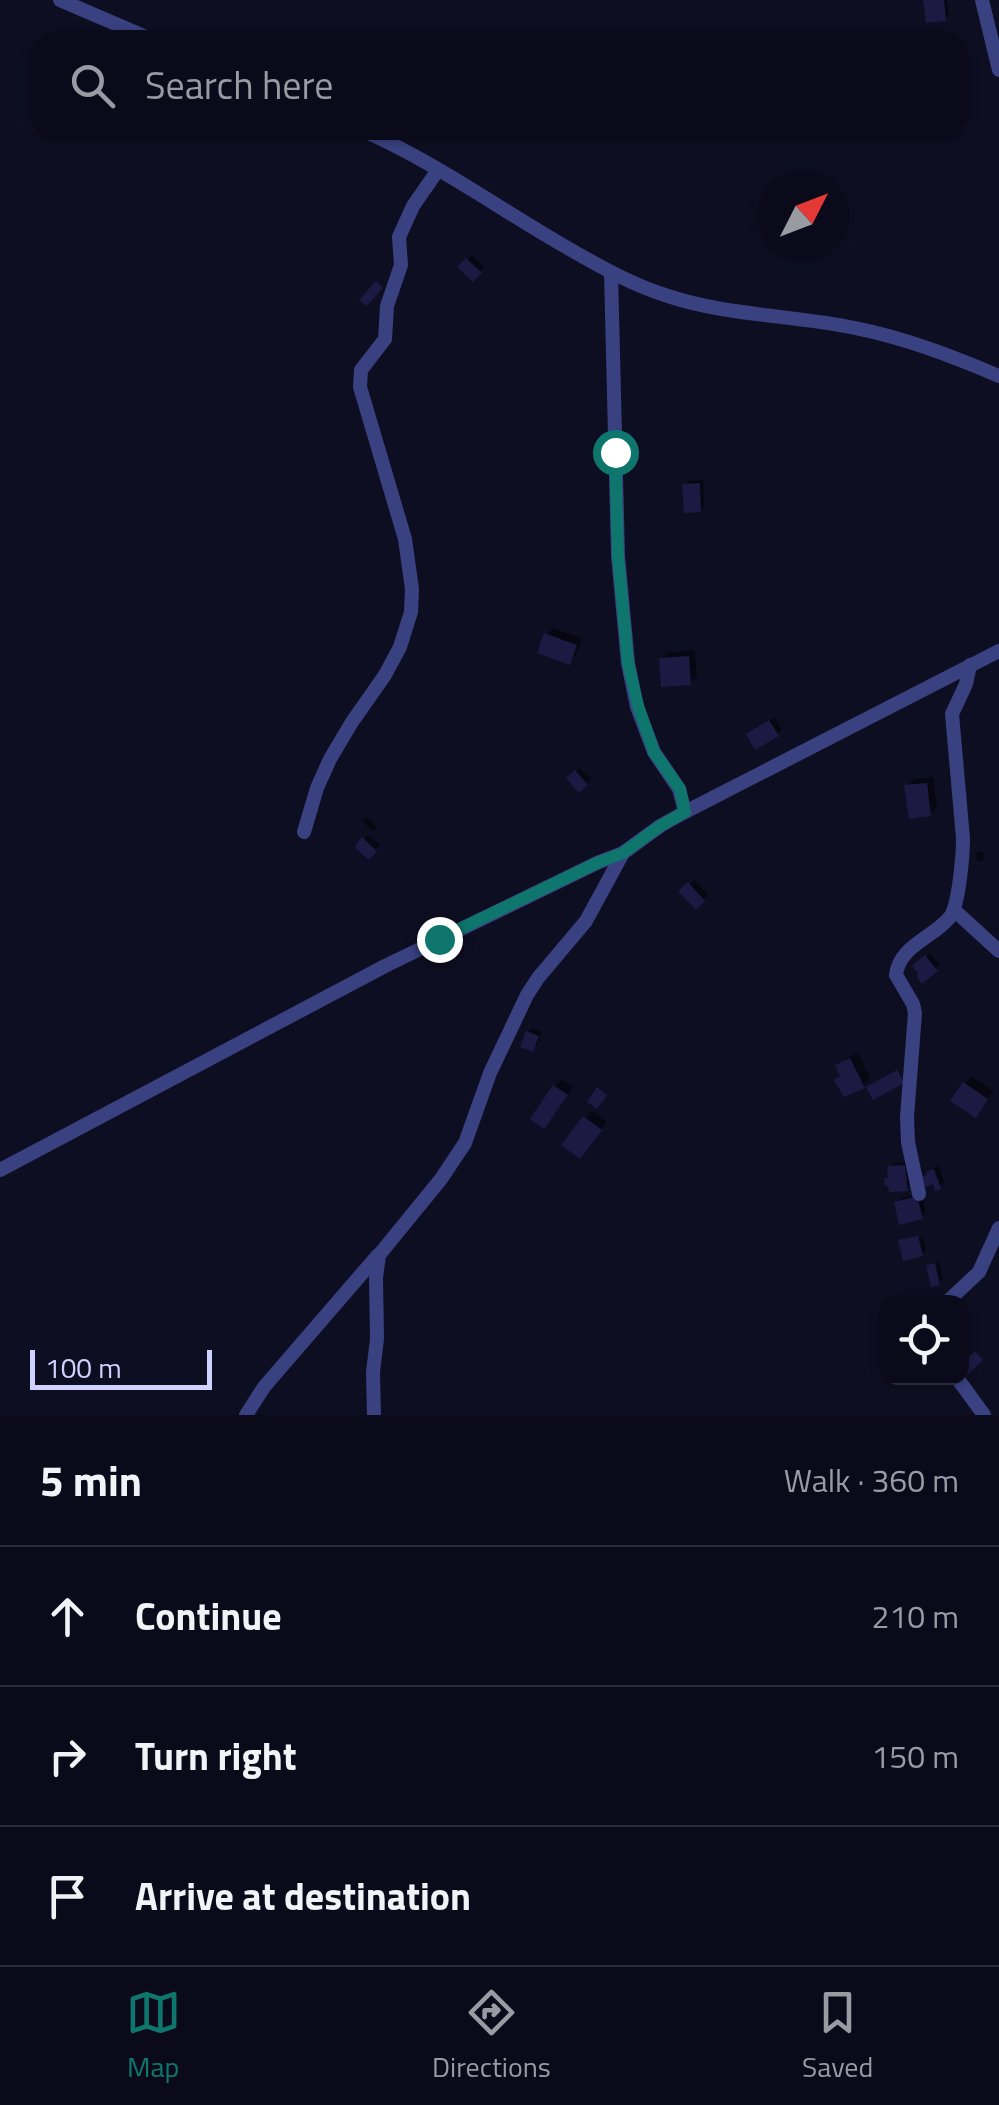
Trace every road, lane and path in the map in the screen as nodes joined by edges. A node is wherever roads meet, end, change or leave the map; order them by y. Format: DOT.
graph roads {
  1 [pos="60,0"];
  2 [pos="982,0"];
  3 [pos="129,30"];
  4 [pos="999,70"];
  5 [pos="381,140"];
  6 [pos="438,170"];
  7 [pos="611,273"];
  8 [pos="999,376"];
  9 [pos="999,650"];
  10 [pos="970,664"];
  11 [pos="685,812"];
  12 [pos="304,832"];
  13 [pos="623,853"];
  14 [pos="954,910"];
  15 [pos="999,951"];
  16 [pos="0,1170"];
  17 [pos="920,1194"];
  18 [pos="999,1228"];
  19 [pos="378,1255"];
  20 [pos="955,1295"];
  21 [pos="962,1385"];
  22 [pos="246,1415"];
  23 [pos="374,1415"];
  24 [pos="984,1415"];
  1 -- 3 [label="street"];
  2 -- 4 [label="street"];
  5 -- 6 [label="street"];
  6 -- 7 [label="street"];
  6 -- 12 [label="street"];
  7 -- 8 [label="street"];
  7 -- 11 [label="street"];
  9 -- 10 [label="street"];
  10 -- 11 [label="street"];
  10 -- 14 [label="street"];
  11 -- 13 [label="street"];
  13 -- 16 [label="street"];
  13 -- 19 [label="street"];
  14 -- 15 [label="street"];
  14 -- 17 [label="street"];
  18 -- 20 [label="street"];
  19 -- 22 [label="street"];
  19 -- 23 [label="street"];
  21 -- 24 [label="street"];
}
